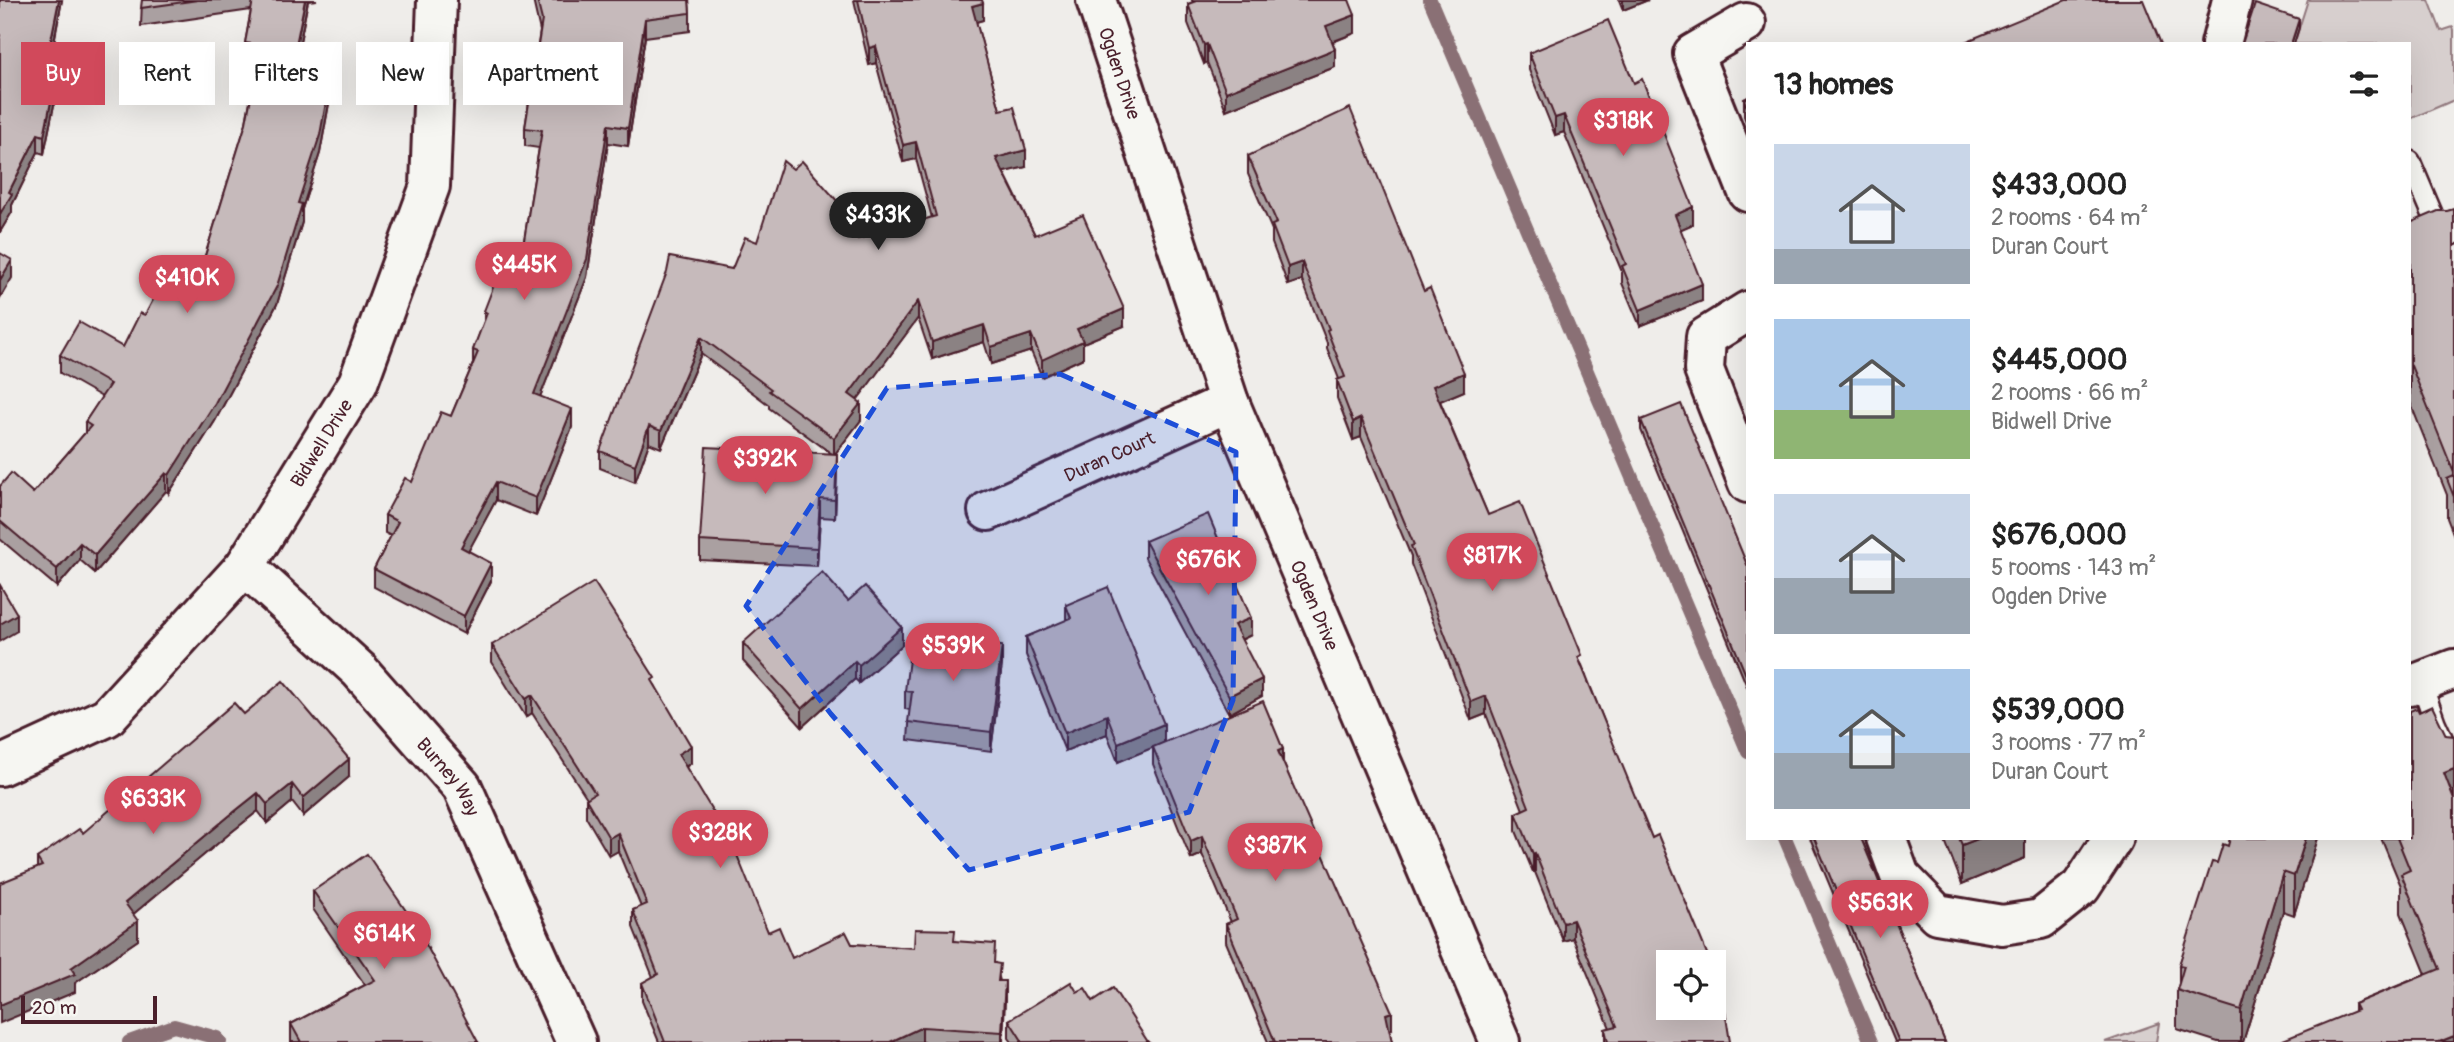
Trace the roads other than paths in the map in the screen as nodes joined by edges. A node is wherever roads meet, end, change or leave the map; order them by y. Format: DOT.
graph roads {
  1 [pos="436,0"];
  2 [pos="1096,0"];
  3 [pos="2232,0"];
  4 [pos="1746,23"];
  5 [pos="2222,42"];
  6 [pos="2411,163"];
  7 [pos="1746,187"];
  8 [pos="2454,234"];
  9 [pos="1746,312"];
  10 [pos="1229,402"];
  11 [pos="1746,478"];
  12 [pos="988,511"];
  13 [pos="245,566"];
  14 [pos="2428,679"];
  15 [pos="2454,764"];
  16 [pos="0,765"];
  17 [pos="1887,840"];
  18 [pos="2112,840"];
  19 [pos="576,1042"];
  20 [pos="1500,1042"];
  1 -- 13 [label="street, Bidwell Drive"];
  2 -- 10 [label="street, Ogden Drive"];
  3 -- 5 [label="street"];
  4 -- 7 [label="street"];
  6 -- 8 [label="lane"];
  9 -- 11 [label="street"];
  10 -- 12 [label="street, Duran Court"];
  10 -- 20 [label="street, Ogden Drive"];
  13 -- 16 [label="street, Bidwell Drive"];
  13 -- 19 [label="street, Burney Way"];
  14 -- 15 [label="lane"];
  17 -- 18 [label="street"];
}
